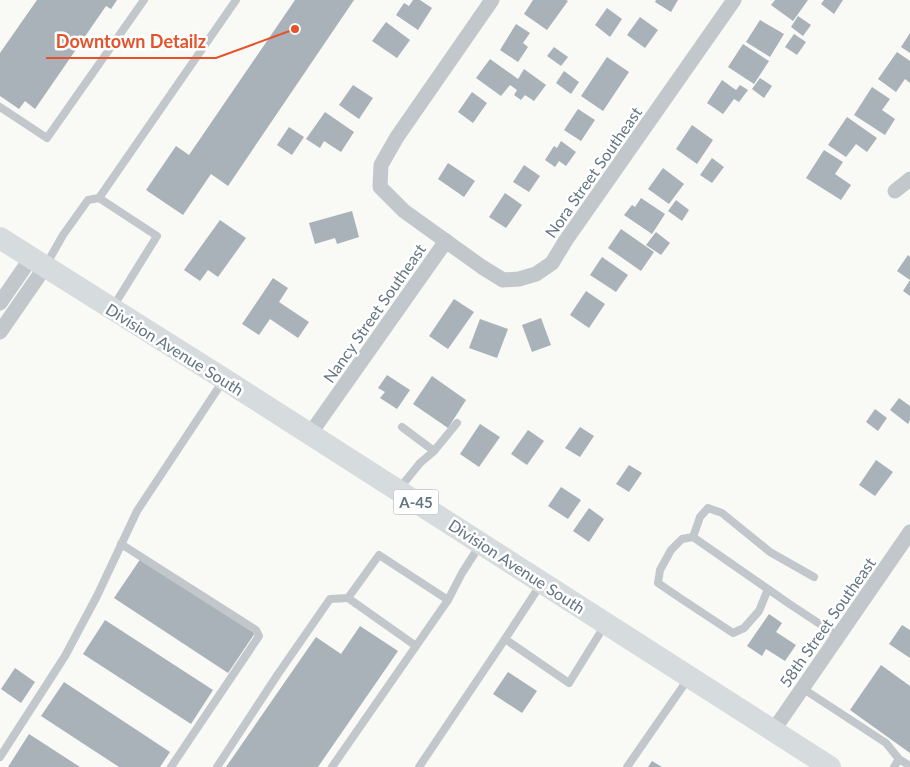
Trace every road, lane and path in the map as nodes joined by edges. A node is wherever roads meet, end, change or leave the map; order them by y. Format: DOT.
graph roads {
  1 [pos="144,0"];
  2 [pos="236,0"];
  3 [pos="492,0"];
  4 [pos="734,0"];
  5 [pos="0,107"];
  6 [pos="910,179"];
  7 [pos="895,191"];
  8 [pos="99,198"];
  9 [pos="0,238"];
  10 [pos="446,241"];
  11 [pos="38,262"];
  12 [pos="0,303"];
  13 [pos="112,309"];
  14 [pos="0,332"];
  15 [pos="224,379"];
  16 [pos="457,423"];
  17 [pos="402,427"];
  18 [pos="310,434"];
  19 [pos="434,451"];
  20 [pos="398,490"];
  21 [pos="910,532"];
  22 [pos="693,537"];
  23 [pos="121,544"];
  24 [pos="482,544"];
  25 [pos="814,577"];
  26 [pos="542,583"];
  27 [pos="768,589"];
  28 [pos="348,598"];
  29 [pos="448,600"];
  30 [pos="606,624"];
  31 [pos="838,636"];
  32 [pos="505,639"];
  33 [pos="416,646"];
  34 [pos="689,677"];
  35 [pos="802,688"];
  36 [pos="773,731"];
  37 [pos="0,757"];
  38 [pos="898,759"];
  39 [pos="817,762"];
  40 [pos="334,766"];
  41 [pos="910,766"];
  42 [pos="172,767"];
  43 [pos="217,767"];
  44 [pos="419,767"];
  45 [pos="627,767"];
  46 [pos="894,767"];
  1 -- 5 [label="lane"];
  2 -- 8 [label="lane"];
  3 -- 10 [label="street, Nancy Street Southeast"];
  4 -- 10 [label="street, Nora Street Southeast"];
  6 -- 7 [label="street"];
  8 -- 11 [label="lane"];
  8 -- 13 [label="lane"];
  9 -- 11 [label="main road, Division Avenue South / A-45"];
  10 -- 18 [label="street, Nancy Street Southeast"];
  11 -- 12 [label="street"];
  11 -- 13 [label="main road, Division Avenue South / A-45"];
  11 -- 14 [label="street"];
  13 -- 15 [label="main road, Division Avenue South / A-45"];
  15 -- 18 [label="main road, Division Avenue South / A-45"];
  15 -- 23 [label="lane"];
  16 -- 19 [label="lane"];
  17 -- 19 [label="lane"];
  18 -- 20 [label="main road, Division Avenue South / A-45"];
  19 -- 20 [label="lane"];
  20 -- 24 [label="main road, Division Avenue South / A-45"];
  21 -- 31 [label="street, 58th Street Southeast"];
  22 -- 25 [label="lane"];
  22 -- 27 [label="lane"];
  22 -- 27 [label="lane"];
  23 -- 37 [label="lane"];
  23 -- 42 [label="lane"];
  24 -- 26 [label="main road, Division Avenue South / A-45"];
  24 -- 29 [label="lane"];
  26 -- 30 [label="main road, Division Avenue South / A-45"];
  26 -- 32 [label="lane"];
  27 -- 31 [label="lane"];
  28 -- 29 [label="lane"];
  28 -- 33 [label="lane"];
  28 -- 43 [label="lane"];
  29 -- 33 [label="lane"];
  30 -- 32 [label="lane"];
  30 -- 34 [label="main road, Division Avenue South / A-45"];
  31 -- 35 [label="street, 58th Street Southeast"];
  32 -- 44 [label="lane"];
  33 -- 40 [label="lane"];
  34 -- 36 [label="main road, Division Avenue South / A-45"];
  34 -- 45 [label="lane"];
  35 -- 36 [label="street, 58th Street Southeast"];
  35 -- 38 [label="lane"];
  36 -- 39 [label="main road, Division Avenue South / A-45"];
  38 -- 41 [label="lane"];
  38 -- 46 [label="lane"];
}
